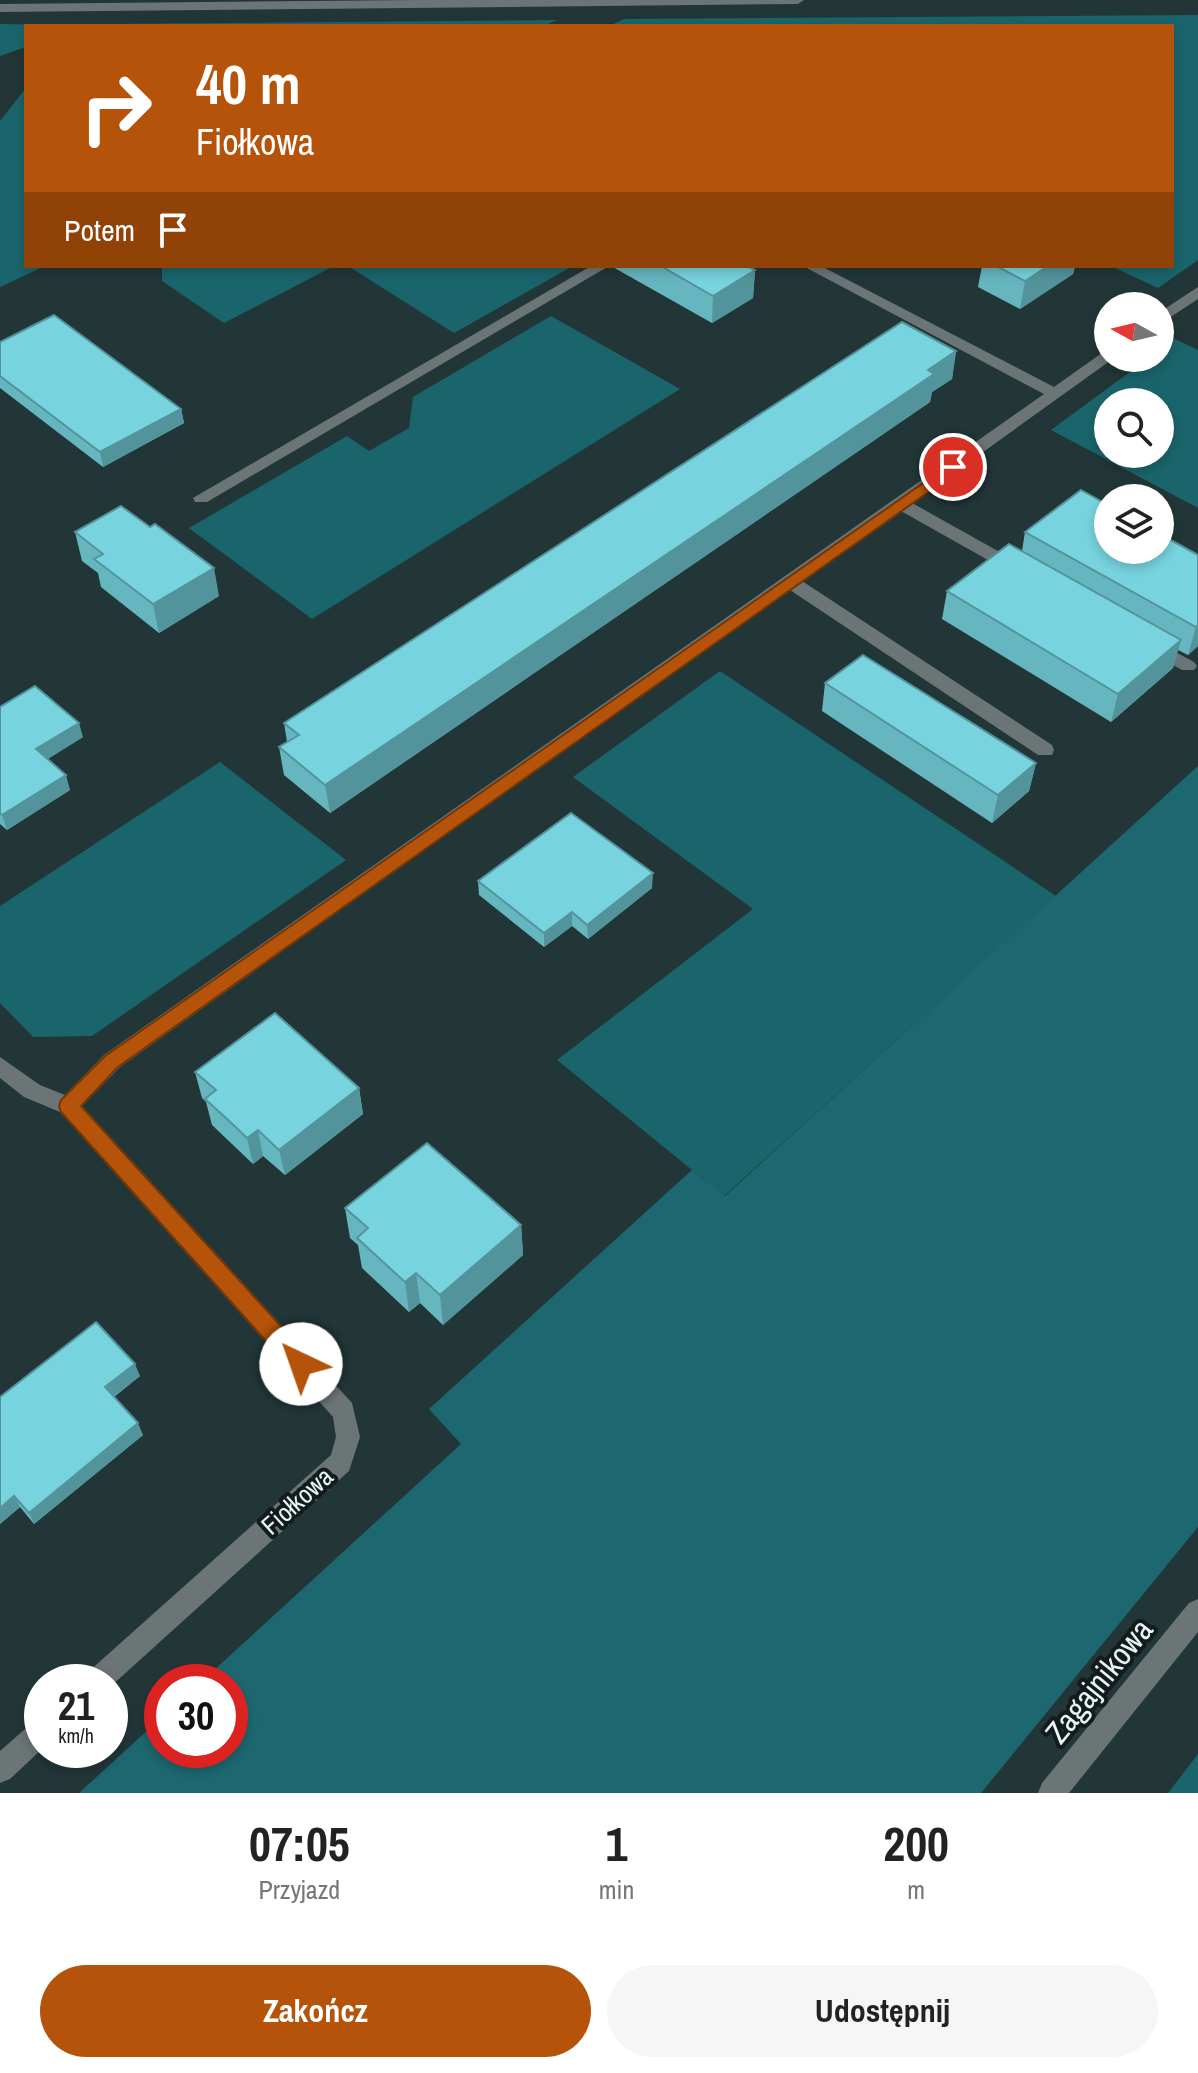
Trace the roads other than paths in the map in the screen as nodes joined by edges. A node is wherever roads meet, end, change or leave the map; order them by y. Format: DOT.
graph roads {
  1 [pos="798,0"];
  2 [pos="0,8"];
  3 [pos="599,268"];
  4 [pos="814,268"];
  5 [pos="1198,292"];
  6 [pos="1174,309"];
  7 [pos="1094,366"];
  8 [pos="1056,394"];
  9 [pos="201,498"];
  10 [pos="901,504"];
  11 [pos="1038,581"];
  12 [pos="791,582"];
  13 [pos="1133,635"];
  14 [pos="1188,666"];
  15 [pos="1045,750"];
  16 [pos="0,1066"];
  17 [pos="68,1106"];
  18 [pos="1198,1612"];
  19 [pos="116,1664"];
  20 [pos="24,1747"];
  21 [pos="0,1769"];
  22 [pos="1052,1793"];
  1 -- 2 [label="street"];
  3 -- 9 [label="street"];
  4 -- 8 [label="street"];
  5 -- 6 [label="street"];
  7 -- 8 [label="street"];
  8 -- 10 [label="street"];
  10 -- 11 [label="street"];
  10 -- 12 [label="street"];
  12 -- 15 [label="street"];
  12 -- 17 [label="street"];
  13 -- 14 [label="street"];
  16 -- 17 [label="street"];
  17 -- 19 [label="street, Fiołkowa"];
  18 -- 22 [label="street, Zagajnikowa"];
  20 -- 21 [label="street"];
}
